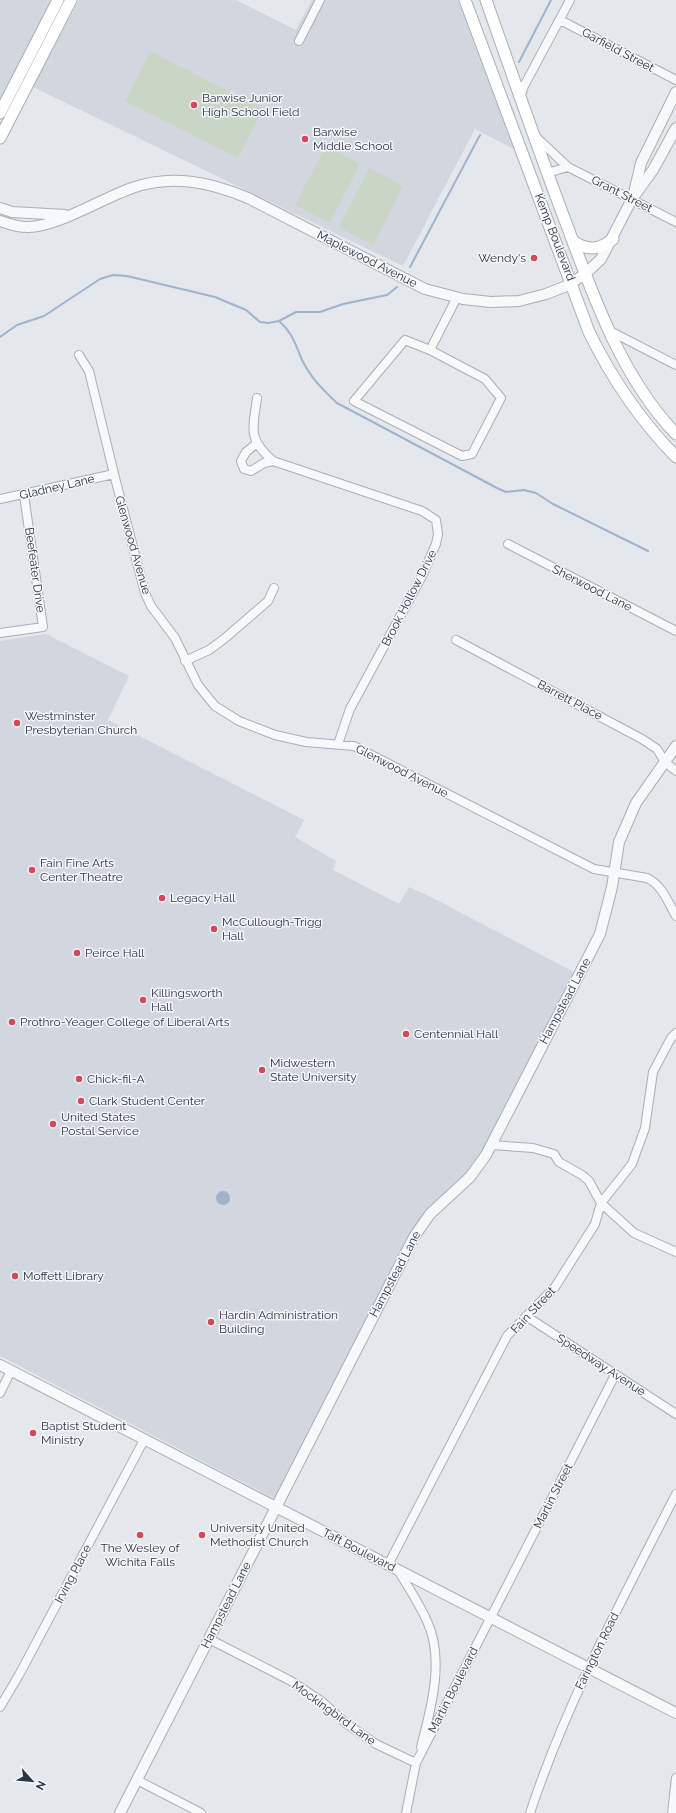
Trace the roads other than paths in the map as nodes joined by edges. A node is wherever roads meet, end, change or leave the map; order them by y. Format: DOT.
graph roads {
  1 [pos="58,0"];
  2 [pos="71,0"];
  3 [pos="320,0"];
  4 [pos="465,0"];
  5 [pos="486,0"];
  6 [pos="570,0"];
  7 [pos="560,20"];
  8 [pos="39,37"];
  9 [pos="299,40"];
  10 [pos="49,43"];
  11 [pos="676,80"];
  12 [pos="676,92"];
  13 [pos="520,98"];
  14 [pos="0,113"];
  15 [pos="676,128"];
  16 [pos="534,135"];
  17 [pos="0,138"];
  18 [pos="568,167"];
  19 [pos="547,173"];
  20 [pos="532,178"];
  21 [pos="632,199"];
  22 [pos="0,208"];
  23 [pos="69,215"];
  24 [pos="0,221"];
  25 [pos="676,222"];
  26 [pos="612,239"];
  27 [pos="573,241"];
  28 [pos="586,273"];
  29 [pos="572,283"];
  30 [pos="457,297"];
  31 [pos="610,331"];
  32 [pos="430,350"];
  33 [pos="79,355"];
  34 [pos="676,365"];
  35 [pos="256,398"];
  36 [pos="676,434"];
  37 [pos="256,444"];
  38 [pos="675,454"];
  39 [pos="273,461"];
  40 [pos="114,474"];
  41 [pos="24,495"];
  42 [pos="0,499"];
  43 [pos="508,544"];
  44 [pos="274,588"];
  45 [pos="676,631"];
  46 [pos="0,633"];
  47 [pos="456,640"];
  48 [pos="185,661"];
  49 [pos="338,744"];
  50 [pos="676,746"];
  51 [pos="665,762"];
  52 [pos="676,771"];
  53 [pos="615,872"];
  54 [pos="676,916"];
  55 [pos="674,1038"];
  56 [pos="491,1145"];
  57 [pos="601,1203"];
  58 [pos="676,1252"];
  59 [pos="526,1316"];
  60 [pos="0,1365"];
  61 [pos="11,1371"];
  62 [pos="615,1375"];
  63 [pos="0,1393"];
  64 [pos="676,1414"];
  65 [pos="144,1440"];
  66 [pos="676,1494"];
  67 [pos="276,1508"];
  68 [pos="388,1565"];
  69 [pos="398,1570"];
  70 [pos="490,1618"];
  71 [pos="209,1639"];
  72 [pos="588,1667"];
  73 [pos="0,1707"];
  74 [pos="676,1713"];
  75 [pos="416,1763"];
  76 [pos="676,1778"];
  77 [pos="137,1780"];
  78 [pos="120,1813"];
  79 [pos="201,1813"];
  80 [pos="406,1813"];
  81 [pos="530,1813"];
  82 [pos="672,1813"];
  1 -- 8 [label="main road"];
  2 -- 10 [label="main road"];
  3 -- 9 [label="street"];
  4 -- 20 [label="main road, Kemp Boulevard"];
  5 -- 13 [label="main road, Kemp Boulevard"];
  6 -- 7 [label="street"];
  7 -- 11 [label="street, Garfield Street"];
  7 -- 13 [label="street"];
  8 -- 10 [label="main road"];
  8 -- 14 [label="main road"];
  10 -- 17 [label="main road"];
  12 -- 21 [label="street, Maplewood Avenue"];
  13 -- 16 [label="main road, Kemp Boulevard"];
  15 -- 21 [label="street, Maplewood Avenue"];
  16 -- 18 [label="street, Grant Street"];
  16 -- 19 [label="main road, Kemp Boulevard"];
  18 -- 19 [label="street"];
  18 -- 21 [label="street, Grant Street"];
  19 -- 20 [label="main road"];
  19 -- 27 [label="main road, Kemp Boulevard"];
  20 -- 29 [label="main road, Kemp Boulevard"];
  21 -- 25 [label="street, Grant Street"];
  21 -- 26 [label="street, Maplewood Avenue"];
  22 -- 23 [label="street, Maplewood Avenue"];
  23 -- 24 [label="street, Maplewood Avenue"];
  23 -- 30 [label="street, Maplewood Avenue"];
  26 -- 27 [label="main road"];
  26 -- 28 [label="street, Maplewood Avenue"];
  27 -- 28 [label="main road, Kemp Boulevard"];
  28 -- 29 [label="street, Maplewood Avenue"];
  28 -- 31 [label="main road, Kemp Boulevard"];
  29 -- 30 [label="street, Maplewood Avenue"];
  29 -- 38 [label="main road, Kemp Boulevard"];
  30 -- 32 [label="street"];
  31 -- 34 [label="street"];
  31 -- 36 [label="main road, Kemp Boulevard"];
  32 -- 32 [label="street"];
  33 -- 40 [label="street, Glenwood Avenue"];
  35 -- 37 [label="street"];
  37 -- 39 [label="street, Brook Hollow Drive"];
  37 -- 39 [label="street"];
  39 -- 49 [label="street, Brook Hollow Drive"];
  40 -- 41 [label="street, Gladney Lane"];
  40 -- 48 [label="street, Glenwood Avenue"];
  41 -- 42 [label="street, Gladney Lane"];
  41 -- 46 [label="street, Beefeater Drive"];
  43 -- 45 [label="street, Sherwood Lane"];
  44 -- 48 [label="street"];
  47 -- 51 [label="street, Barrett Place"];
  48 -- 49 [label="street, Glenwood Avenue"];
  49 -- 53 [label="street, Glenwood Avenue"];
  50 -- 51 [label="street, Hampstead Lane"];
  51 -- 52 [label="street, Barrett Place"];
  51 -- 53 [label="street, Hampstead Lane"];
  53 -- 54 [label="street, Glenwood Avenue"];
  53 -- 56 [label="street, Hampstead Lane"];
  55 -- 57 [label="street, Fain Street"];
  56 -- 57 [label="street"];
  56 -- 67 [label="street, Hampstead Lane"];
  57 -- 58 [label="street"];
  57 -- 59 [label="street, Fain Street"];
  59 -- 62 [label="street, Speedway Avenue"];
  59 -- 68 [label="street, Fain Street"];
  60 -- 61 [label="street, Taft Boulevard"];
  61 -- 63 [label="street"];
  61 -- 65 [label="street, Taft Boulevard"];
  62 -- 64 [label="street, Speedway Avenue"];
  62 -- 70 [label="street, Martin Street"];
  65 -- 67 [label="street, Taft Boulevard"];
  65 -- 73 [label="street, Irving Place"];
  66 -- 72 [label="street, Farington Road"];
  67 -- 68 [label="street, Taft Boulevard"];
  67 -- 71 [label="street, Hampstead Lane"];
  68 -- 69 [label="street, Taft Boulevard"];
  69 -- 70 [label="street, Taft Boulevard"];
  69 -- 75 [label="street, Martin Boulevard"];
  70 -- 72 [label="street, Taft Boulevard"];
  70 -- 75 [label="street, Martin Boulevard"];
  71 -- 75 [label="street, Mockingbird Lane"];
  71 -- 77 [label="street, Hampstead Lane"];
  72 -- 74 [label="street, Taft Boulevard"];
  72 -- 81 [label="street, Farington Road"];
  75 -- 80 [label="street, Martin Boulevard"];
  76 -- 82 [label="street"];
  77 -- 78 [label="street, Hampstead Lane"];
  77 -- 79 [label="street"];
}
